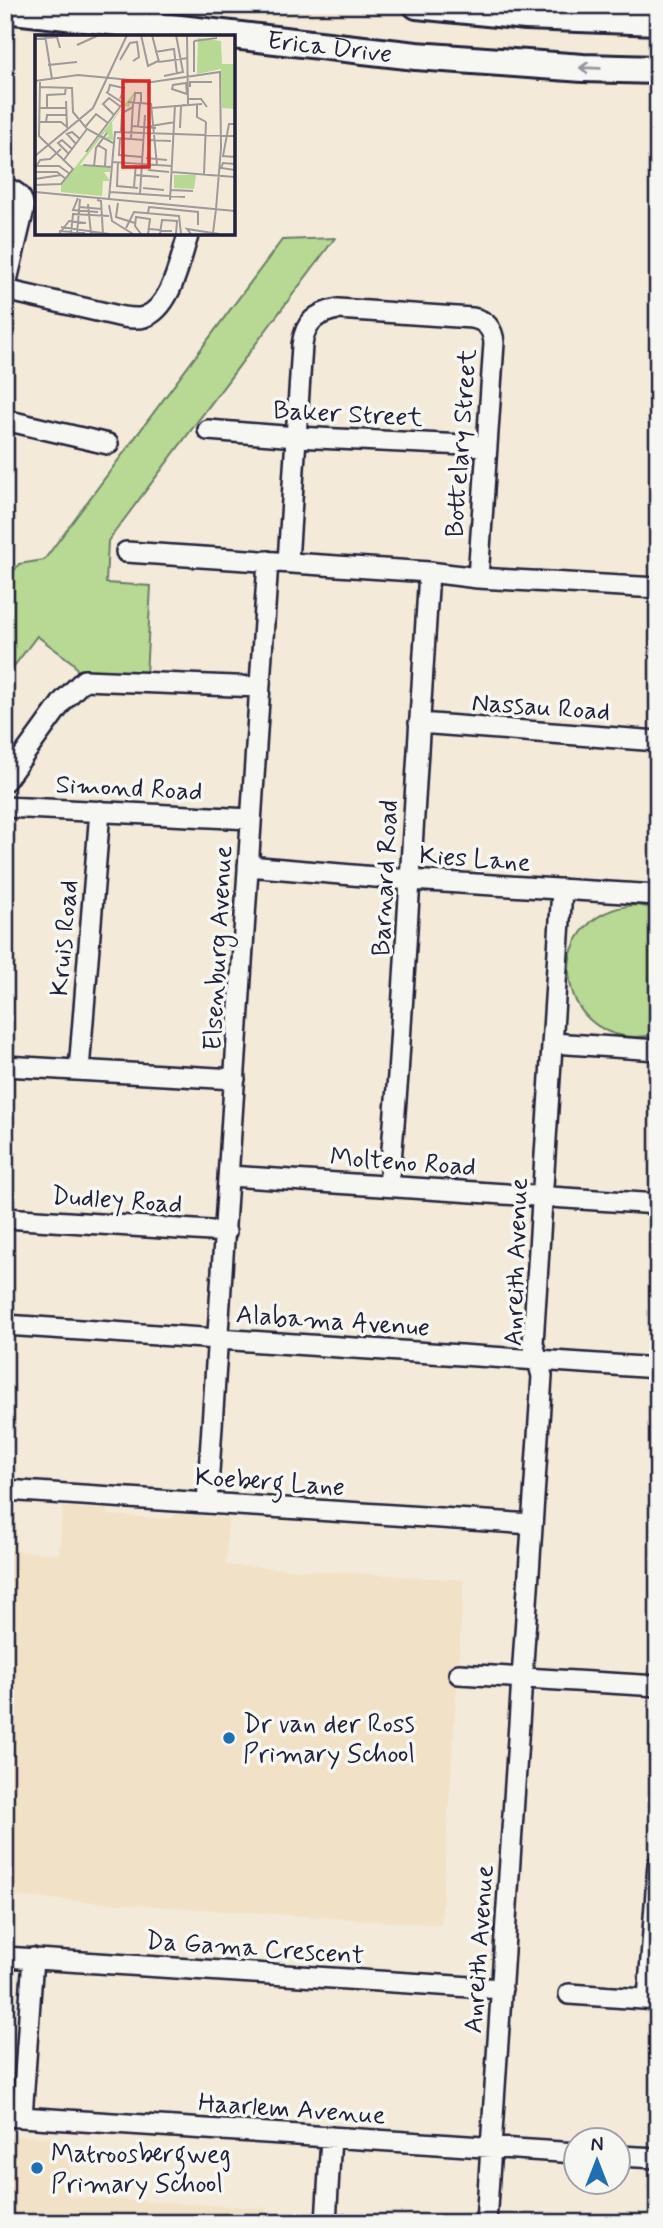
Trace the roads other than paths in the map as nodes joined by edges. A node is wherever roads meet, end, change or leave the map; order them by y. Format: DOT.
graph roads {
  1 [pos="417,5"];
  2 [pos="5,9"];
  3 [pos="658,21"];
  4 [pos="232,35"];
  5 [pos="234,35"];
  6 [pos="658,71"];
  7 [pos="5,188"];
  8 [pos="189,234"];
  9 [pos="5,290"];
  10 [pos="5,420"];
  11 [pos="208,430"];
  12 [pos="296,437"];
  13 [pos="108,444"];
  14 [pos="486,446"];
  15 [pos="127,552"];
  16 [pos="268,561"];
  17 [pos="288,562"];
  18 [pos="429,572"];
  19 [pos="478,578"];
  20 [pos="658,588"];
  21 [pos="259,687"];
  22 [pos="419,723"];
  23 [pos="658,741"];
  24 [pos="5,781"];
  25 [pos="5,807"];
  26 [pos="100,811"];
  27 [pos="251,819"];
  28 [pos="248,866"];
  29 [pos="410,880"];
  30 [pos="562,889"];
  31 [pos="658,895"];
  32 [pos="552,1043"];
  33 [pos="658,1050"];
  34 [pos="5,1066"];
  35 [pos="79,1070"];
  36 [pos="235,1079"];
  37 [pos="229,1176"];
  38 [pos="389,1186"];
  39 [pos="543,1197"];
  40 [pos="658,1204"];
  41 [pos="5,1218"];
  42 [pos="226,1232"];
  43 [pos="5,1325"];
  44 [pos="218,1339"];
  45 [pos="537,1360"];
  46 [pos="658,1368"];
  47 [pos="5,1490"];
  48 [pos="207,1503"];
  49 [pos="532,1524"];
  50 [pos="459,1674"];
  51 [pos="522,1678"];
  52 [pos="658,1686"];
  53 [pos="658,1864"];
  54 [pos="5,1956"];
  55 [pos="33,1958"];
  56 [pos="502,1989"];
  57 [pos="569,1994"];
  58 [pos="653,1999"];
  59 [pos="14,2116"];
  60 [pos="331,2137"];
  61 [pos="491,2147"];
  62 [pos="562,2152"];
  63 [pos="632,2157"];
  64 [pos="658,2158"];
  65 [pos="326,2223"];
  66 [pos="486,2223"];
  1 -- 3 [label="main road"];
  4 -- 2 [label="main road, Erica Drive, one-way"];
  6 -- 5 [label="main road, Erica Drive, one-way"];
  7 -- 9 [label="street"];
  8 -- 9 [label="street"];
  10 -- 13 [label="street"];
  11 -- 12 [label="street, Baker Street"];
  12 -- 14 [label="street, Baker Street"];
  12 -- 14 [label="street, Bottelary Street"];
  12 -- 17 [label="street"];
  14 -- 19 [label="street, Bottelary Street"];
  15 -- 16 [label="street"];
  16 -- 17 [label="street"];
  16 -- 21 [label="street, Elsenburg Avenue"];
  17 -- 18 [label="street"];
  18 -- 19 [label="street"];
  18 -- 22 [label="street, Barnard Road"];
  19 -- 20 [label="street"];
  21 -- 24 [label="street"];
  21 -- 27 [label="street, Elsenburg Avenue"];
  22 -- 23 [label="street, Nassau Road"];
  22 -- 29 [label="street, Barnard Road"];
  25 -- 26 [label="street, Simond Road"];
  26 -- 27 [label="street, Simond Road"];
  26 -- 35 [label="street, Kruis Road"];
  27 -- 28 [label="street, Elsenburg Avenue"];
  28 -- 29 [label="street, Kies Lane"];
  28 -- 36 [label="street, Elsenburg Avenue"];
  29 -- 30 [label="street, Kies Lane"];
  29 -- 38 [label="street, Barnard Road"];
  30 -- 31 [label="street, Kies Lane"];
  30 -- 32 [label="street, Anreith Avenue"];
  32 -- 33 [label="street"];
  32 -- 39 [label="street, Anreith Avenue"];
  34 -- 35 [label="street"];
  35 -- 36 [label="street"];
  36 -- 37 [label="street, Elsenburg Avenue"];
  37 -- 38 [label="street, Molteno Road"];
  37 -- 42 [label="street, Elsenburg Avenue"];
  38 -- 39 [label="street, Molteno Road"];
  39 -- 40 [label="street, Molteno Road"];
  39 -- 45 [label="street, Anreith Avenue"];
  41 -- 42 [label="street, Dudley Road"];
  42 -- 44 [label="street, Elsenburg Avenue"];
  43 -- 44 [label="street, Alabama Avenue"];
  44 -- 45 [label="street, Alabama Avenue"];
  44 -- 48 [label="street, Elsenburg Avenue"];
  45 -- 46 [label="street, Alabama Avenue"];
  45 -- 49 [label="street, Anreith Avenue"];
  47 -- 48 [label="street, Koeberg Lane"];
  48 -- 49 [label="street, Koeberg Lane"];
  49 -- 51 [label="street, Anreith Avenue"];
  50 -- 51 [label="street"];
  51 -- 52 [label="street"];
  51 -- 56 [label="street, Anreith Avenue"];
  53 -- 58 [label="street"];
  54 -- 55 [label="street, Da Gama Crescent"];
  55 -- 56 [label="street, Da Gama Crescent"];
  55 -- 59 [label="street"];
  56 -- 61 [label="street, Anreith Avenue"];
  57 -- 58 [label="street"];
  59 -- 60 [label="street, Haarlem Avenue"];
  60 -- 61 [label="street, Haarlem Avenue"];
  60 -- 65 [label="street"];
  61 -- 62 [label="street, Haarlem Avenue"];
  61 -- 66 [label="street, Anreith Avenue"];
  63 -- 64 [label="street"];
}
